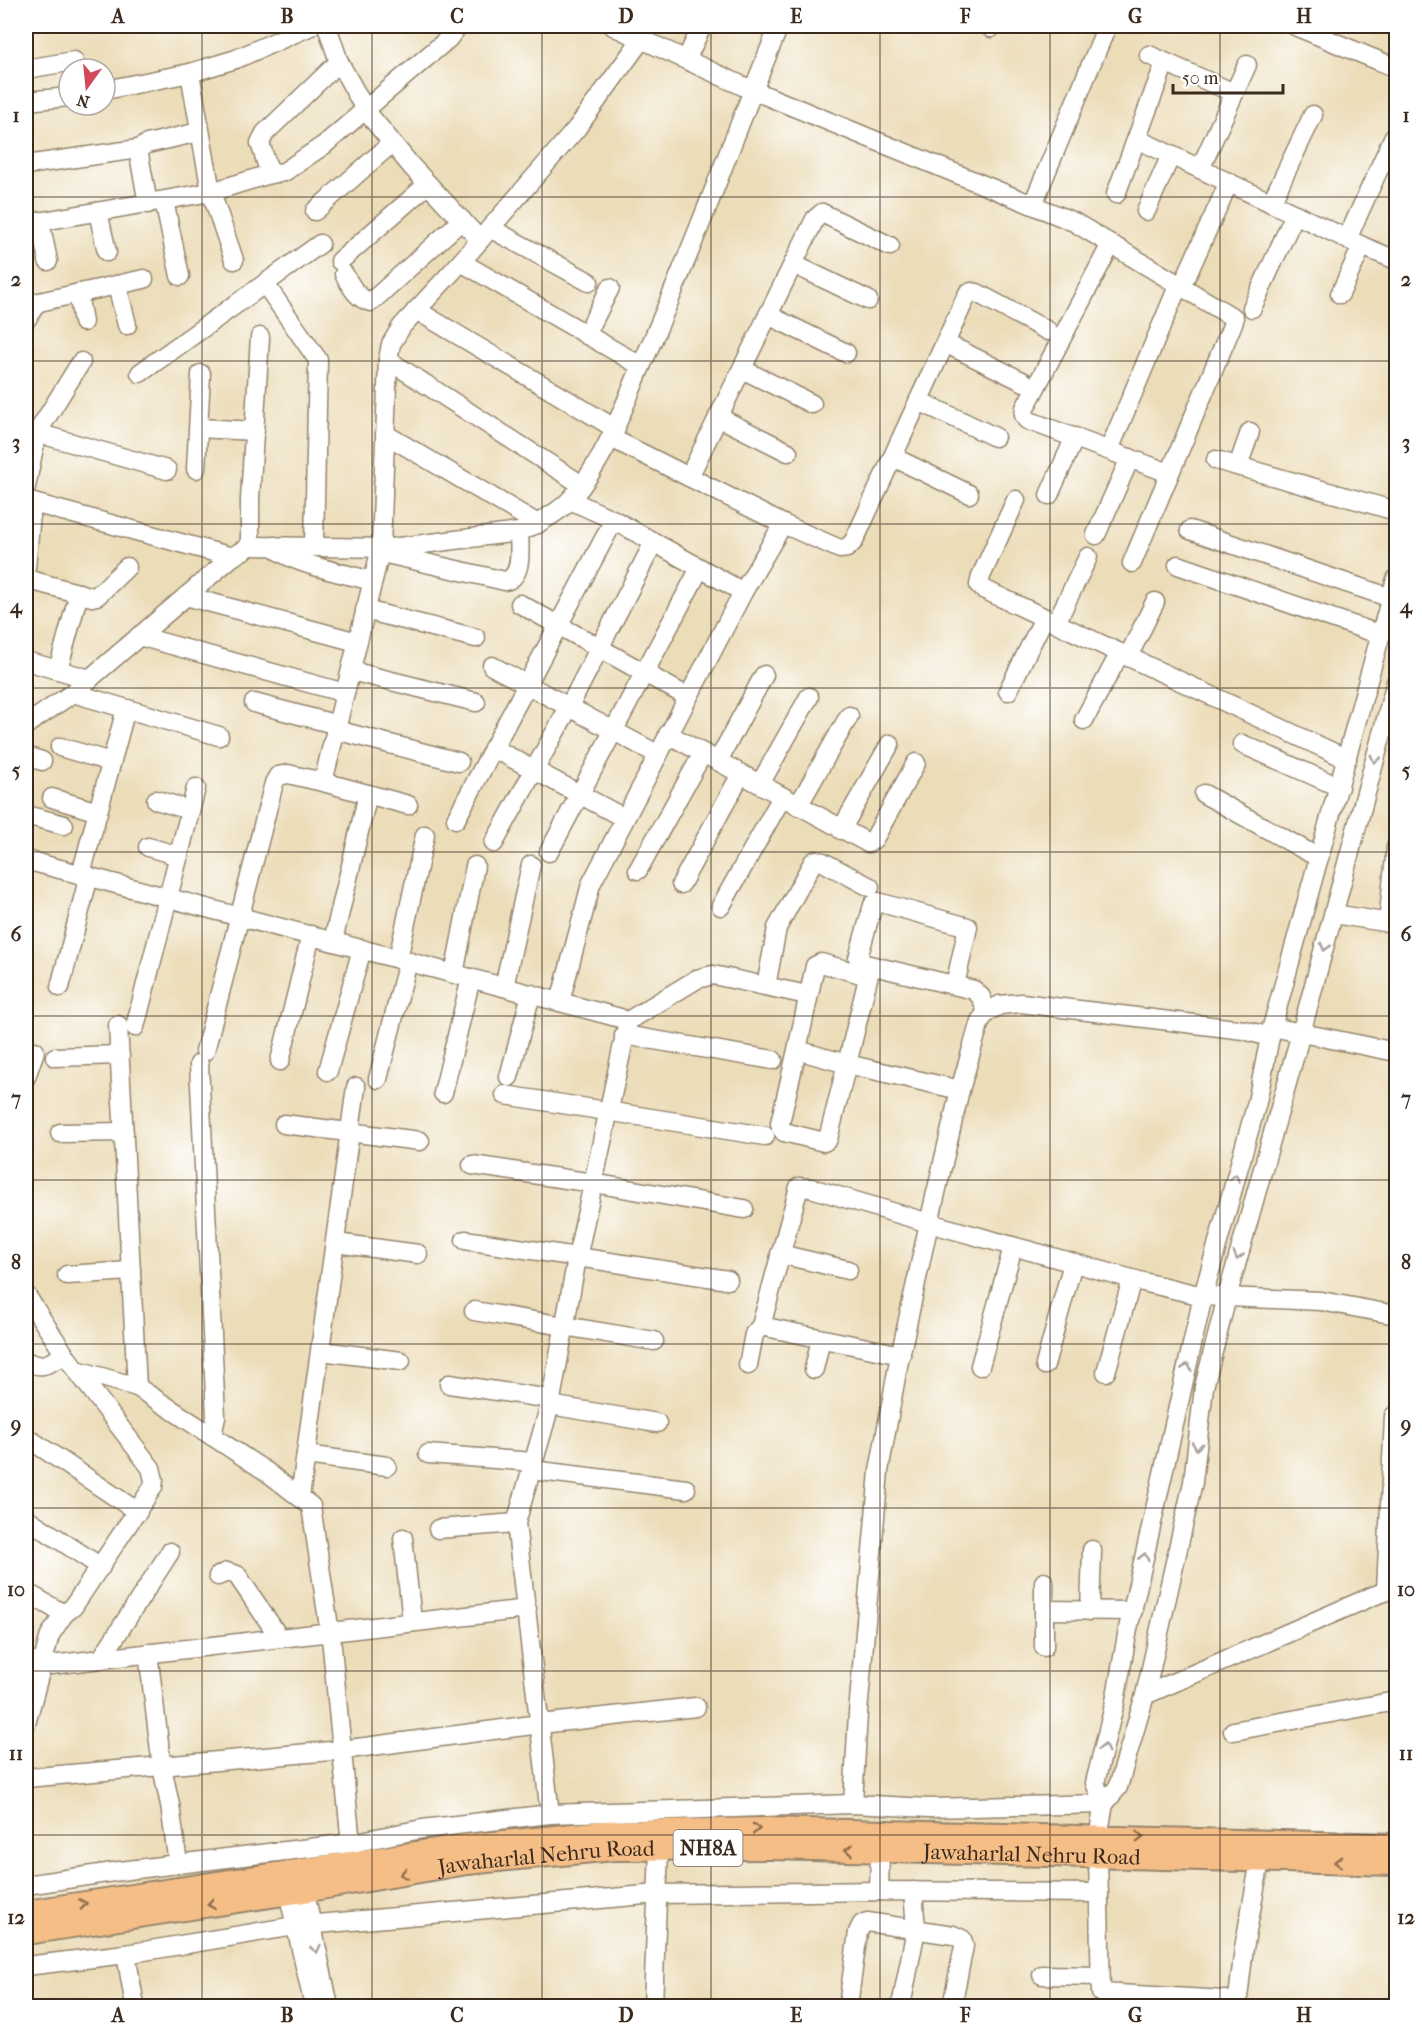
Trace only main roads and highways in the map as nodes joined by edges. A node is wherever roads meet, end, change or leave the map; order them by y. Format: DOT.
graph roads {
  1 [pos="1396,1845"];
  2 [pos="1098,1846"];
  3 [pos="1396,1864"];
  4 [pos="292,1871"];
  5 [pos="26,1912"];
  6 [pos="26,1932"];
  2 -- 1 [label="main road, Jawaharlal Nehru Road / NH8A, one-way"];
  3 -- 2 [label="main road, Jawaharlal Nehru Road / NH8A, one-way"];
  2 -- 4 [label="main road, Jawaharlal Nehru Road / NH8A, one-way"];
  4 -- 2 [label="main road, Jawaharlal Nehru Road / NH8A, one-way"];
  5 -- 4 [label="main road, Jawaharlal Nehru Road / NH8A, one-way"];
  4 -- 6 [label="main road, Jawaharlal Nehru Road / NH8A, one-way"];
}
